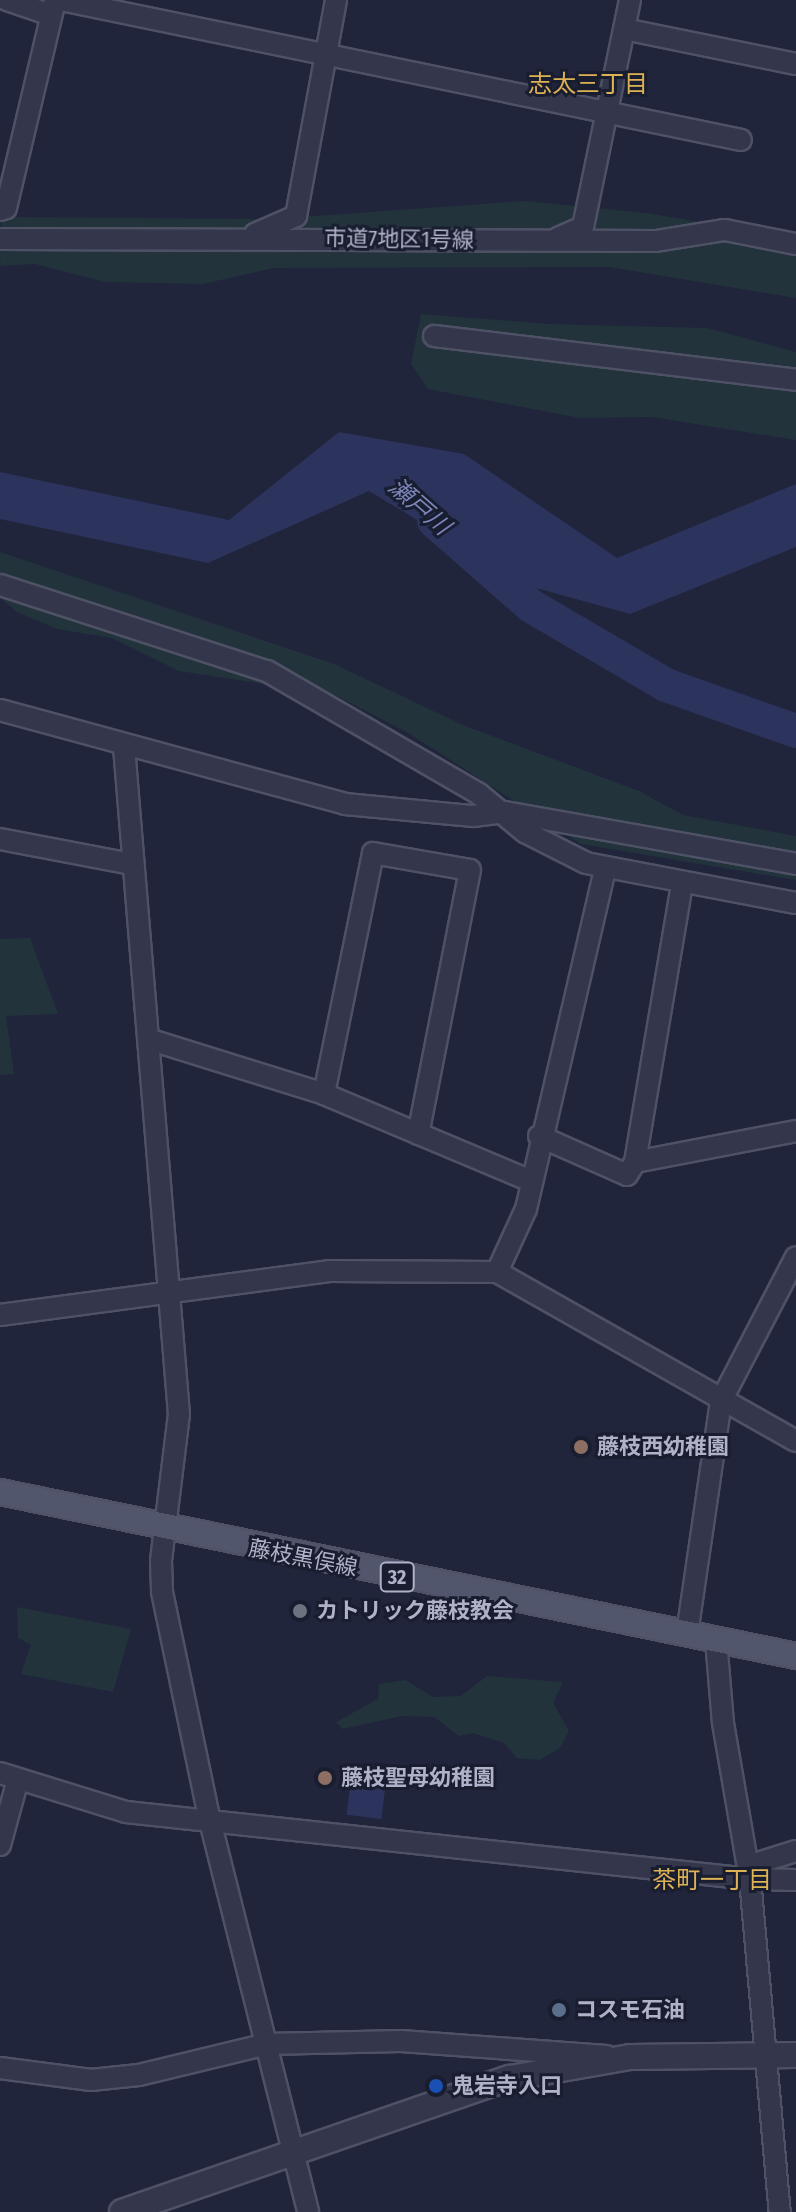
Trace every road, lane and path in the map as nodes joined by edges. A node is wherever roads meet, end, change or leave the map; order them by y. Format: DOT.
graph roads {
  1 [pos="7,0"];
  2 [pos="336,0"];
  3 [pos="630,0"];
  4 [pos="56,5"];
  5 [pos="624,29"];
  6 [pos="324,58"];
  7 [pos="796,64"];
  8 [pos="606,112"];
  9 [pos="741,140"];
  10 [pos="0,210"];
  11 [pos="248,238"];
  12 [pos="0,239"];
  13 [pos="547,243"];
  14 [pos="796,244"];
  15 [pos="434,336"];
  16 [pos="796,380"];
  17 [pos="0,585"];
  18 [pos="0,710"];
  19 [pos="124,747"];
  20 [pos="505,812"];
  21 [pos="0,839"];
  22 [pos="131,864"];
  23 [pos="796,864"];
  24 [pos="605,869"];
  25 [pos="682,884"];
  26 [pos="796,903"];
  27 [pos="151,1040"];
  28 [pos="324,1094"];
  29 [pos="796,1131"];
  30 [pos="418,1134"];
  31 [pos="539,1136"];
  32 [pos="635,1162"];
  33 [pos="531,1181"];
  34 [pos="796,1257"];
  35 [pos="497,1272"];
  36 [pos="168,1293"];
  37 [pos="0,1315"];
  38 [pos="721,1401"];
  39 [pos="796,1441"];
  40 [pos="0,1492"];
  41 [pos="164,1527"];
  42 [pos="687,1634"];
  43 [pos="716,1640"];
  44 [pos="796,1656"];
  45 [pos="9,1776"];
  46 [pos="209,1817"];
  47 [pos="0,1845"];
  48 [pos="796,1851"];
  49 [pos="749,1873"];
  50 [pos="796,1880"];
  51 [pos="267,2044"];
  52 [pos="762,2055"];
  53 [pos="796,2055"];
  54 [pos="630,2057"];
  55 [pos="0,2068"];
  56 [pos="293,2150"];
  57 [pos="787,2175"];
  58 [pos="122,2212"];
  59 [pos="308,2212"];
  60 [pos="780,2212"];
  1 -- 4 [label="street"];
  2 -- 6 [label="street"];
  3 -- 5 [label="street"];
  4 -- 6 [label="street"];
  4 -- 10 [label="street"];
  5 -- 7 [label="street"];
  5 -- 8 [label="street"];
  6 -- 8 [label="street"];
  6 -- 11 [label="street"];
  8 -- 9 [label="street"];
  8 -- 13 [label="street"];
  11 -- 12 [label="street, 市道7地区1号線"];
  11 -- 13 [label="street, 市道7地区1号線"];
  13 -- 14 [label="street, 市道7地区1号線"];
  15 -- 16 [label="street"];
  17 -- 20 [label="street"];
  18 -- 19 [label="street"];
  19 -- 20 [label="street"];
  19 -- 22 [label="street"];
  20 -- 23 [label="street"];
  20 -- 24 [label="street"];
  21 -- 22 [label="street"];
  22 -- 27 [label="street"];
  24 -- 25 [label="street"];
  24 -- 31 [label="street"];
  25 -- 26 [label="street"];
  25 -- 32 [label="street"];
  27 -- 28 [label="street"];
  27 -- 36 [label="street"];
  28 -- 30 [label="street"];
  28 -- 30 [label="street"];
  29 -- 32 [label="street"];
  30 -- 33 [label="street"];
  31 -- 32 [label="street"];
  31 -- 33 [label="street"];
  33 -- 35 [label="street"];
  34 -- 38 [label="street"];
  35 -- 36 [label="street"];
  35 -- 38 [label="street"];
  36 -- 37 [label="street"];
  36 -- 41 [label="street"];
  38 -- 39 [label="street"];
  38 -- 42 [label="street"];
  40 -- 41 [label="main road, 藤枝黒俣線 / 32"];
  41 -- 42 [label="main road, 藤枝黒俣線 / 32"];
  41 -- 46 [label="street"];
  42 -- 43 [label="main road, 藤枝黒俣線 / 32"];
  43 -- 44 [label="main road, 藤枝黒俣線 / 32"];
  43 -- 49 [label="street"];
  45 -- 46 [label="street"];
  45 -- 47 [label="street"];
  46 -- 49 [label="street"];
  46 -- 51 [label="street"];
  48 -- 49 [label="street"];
  49 -- 50 [label="street"];
  49 -- 52 [label="street"];
  51 -- 54 [label="street"];
  51 -- 55 [label="street"];
  51 -- 56 [label="street"];
  52 -- 53 [label="street"];
  52 -- 54 [label="street"];
  52 -- 57 [label="street"];
  54 -- 56 [label="street"];
  56 -- 58 [label="street"];
  56 -- 59 [label="street"];
  57 -- 60 [label="street"];
}
